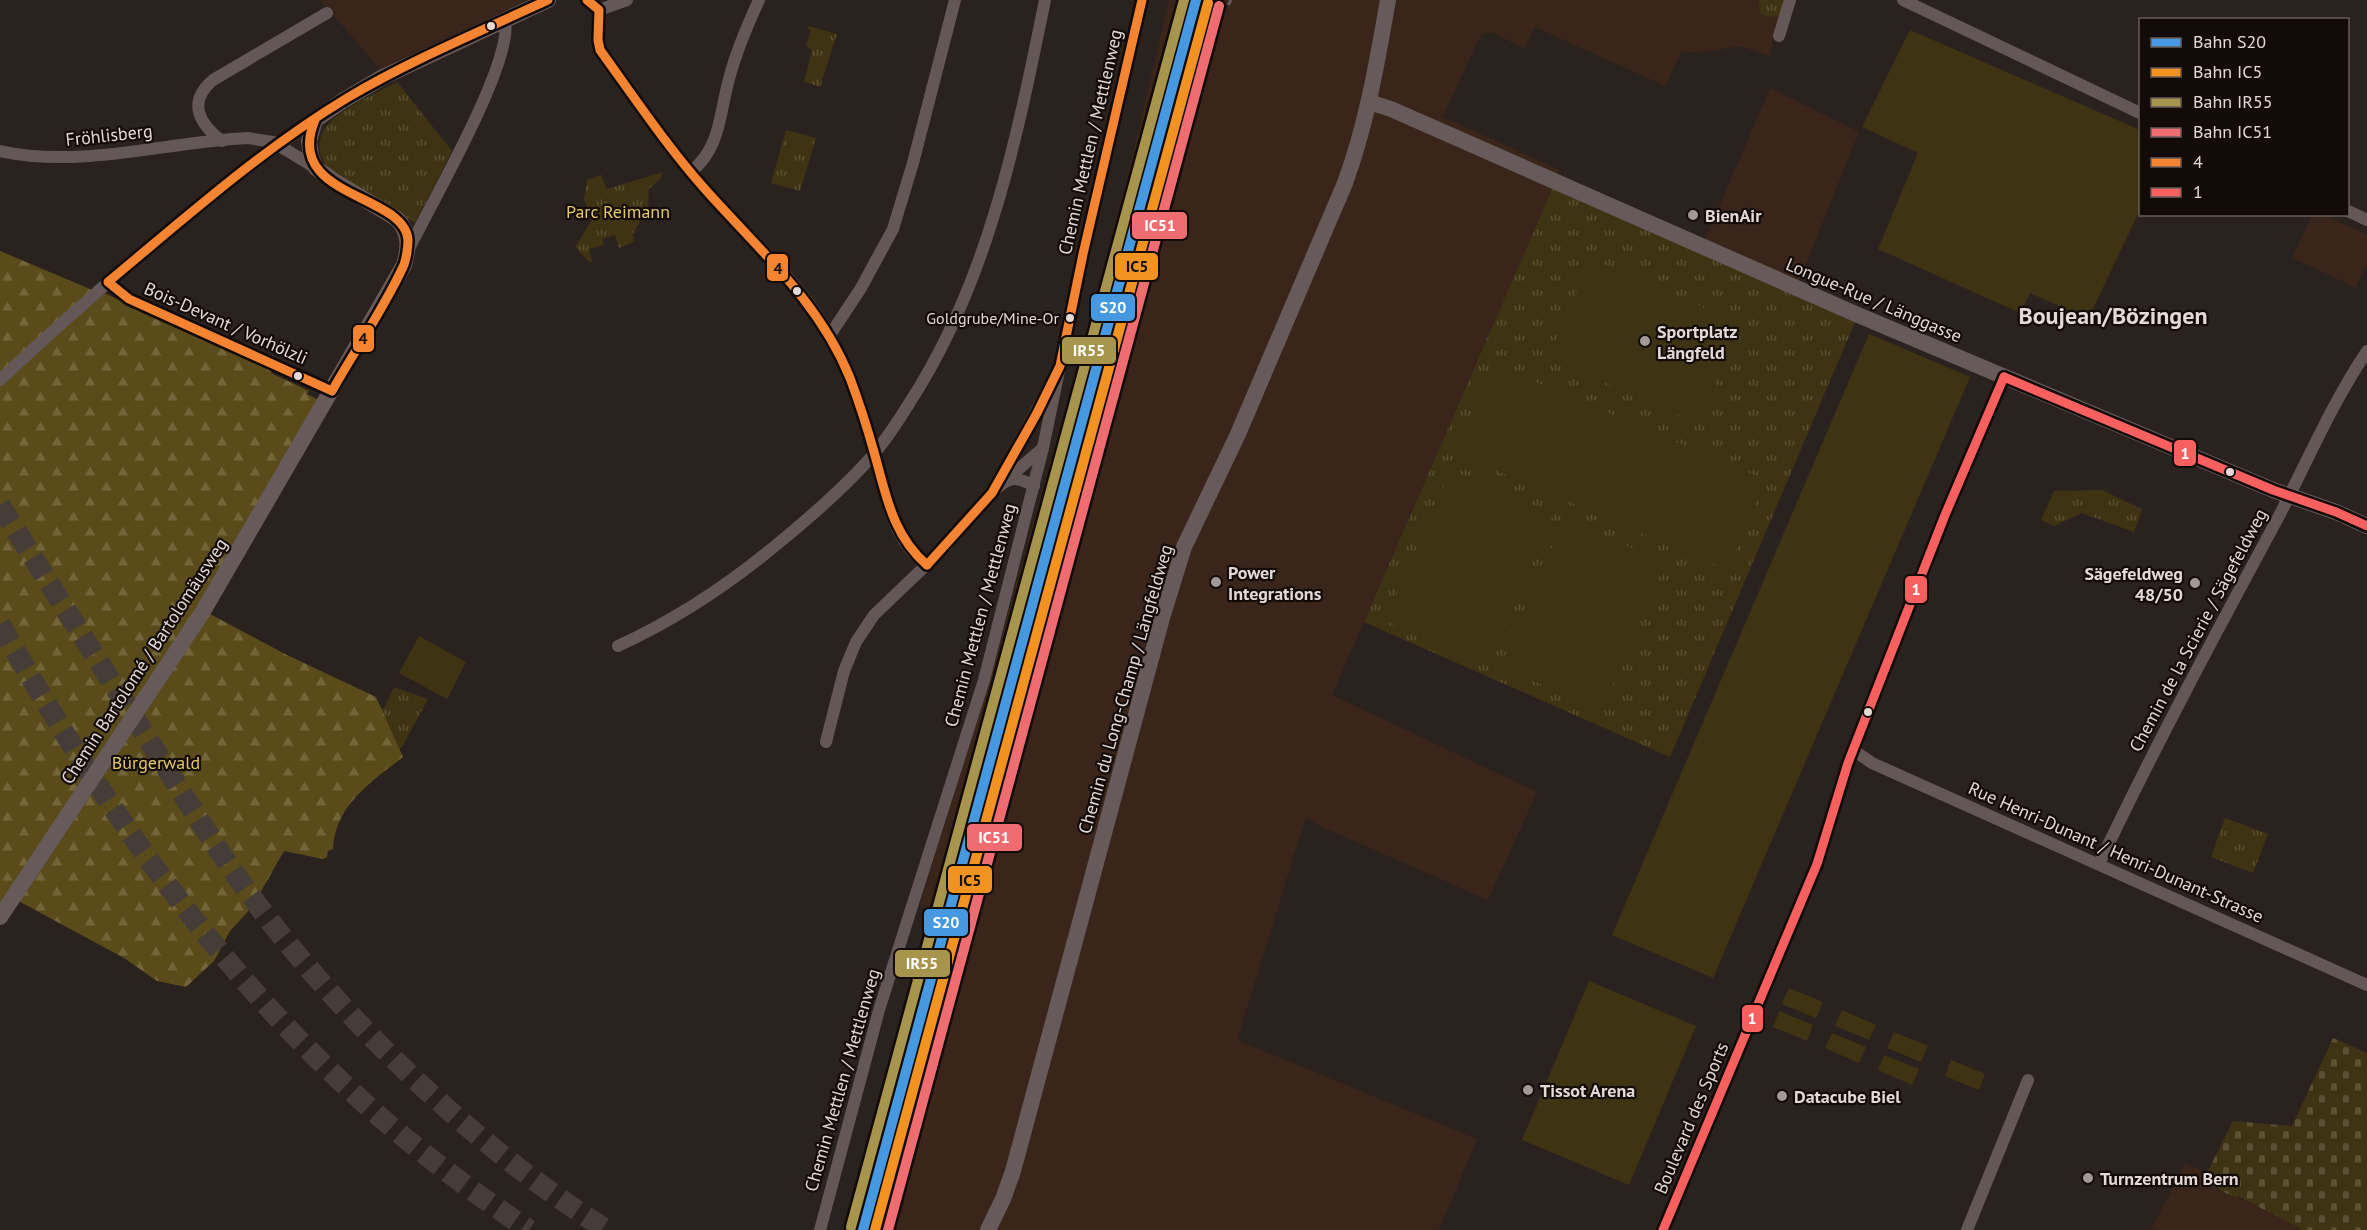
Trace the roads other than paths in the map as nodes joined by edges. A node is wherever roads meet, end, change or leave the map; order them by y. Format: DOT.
graph roads {
  1 [pos="548,0"];
  2 [pos="587,0"];
  3 [pos="627,0"];
  4 [pos="759,0"];
  5 [pos="955,0"];
  6 [pos="1045,0"];
  7 [pos="1142,0"];
  8 [pos="1388,0"];
  9 [pos="1790,0"];
  10 [pos="1904,1"];
  11 [pos="599,10"];
  12 [pos="327,13"];
  13 [pos="506,20"];
  14 [pos="1779,36"];
  15 [pos="1369,102"];
  16 [pos="2139,113"];
  17 [pos="315,120"];
  18 [pos="222,141"];
  19 [pos="278,145"];
  20 [pos="0,151"];
  21 [pos="316,168"];
  22 [pos="691,172"];
  23 [pos="2349,211"];
  24 [pos="2367,220"];
  25 [pos="407,252"];
  26 [pos="108,282"];
  27 [pos="830,335"];
  28 [pos="2367,351"];
  29 [pos="1060,366"];
  30 [pos="2004,377"];
  31 [pos="0,380"];
  32 [pos="332,391"];
  33 [pos="1043,448"];
  34 [pos="874,453"];
  35 [pos="1007,479"];
  36 [pos="1034,486"];
  37 [pos="992,493"];
  38 [pos="2288,496"];
  39 [pos="2367,526"];
  40 [pos="927,565"];
  41 [pos="618,646"];
  42 [pos="826,742"];
  43 [pos="1853,750"];
  44 [pos="2099,864"];
  45 [pos="0,917"];
  46 [pos="2367,985"];
  47 [pos="2028,1080"];
  48 [pos="820,1230"];
  49 [pos="988,1230"];
  50 [pos="1663,1230"];
  51 [pos="1967,1230"];
  1 -- 13 [label="street"];
  2 -- 11 [label="street"];
  3 -- 11 [label="street"];
  4 -- 22 [label="street"];
  5 -- 27 [label="street"];
  6 -- 34 [label="street"];
  7 -- 29 [label="street, Chemin Mettlen / Mettlenweg"];
  8 -- 15 [label="street, Chemin du Long-Champ / Längfeldweg"];
  9 -- 14 [label="street"];
  10 -- 16 [label="street"];
  11 -- 22 [label="street"];
  12 -- 18 [label="street"];
  13 -- 17 [label="street"];
  13 -- 25 [label="street"];
  15 -- 30 [label="street, Longue-Rue / Länggasse"];
  15 -- 49 [label="street, Chemin du Long-Champ / Längfeldweg"];
  17 -- 19 [label="street"];
  17 -- 21 [label="street"];
  18 -- 19 [label="street, Fröhlisberg"];
  18 -- 20 [label="street, Fröhlisberg"];
  19 -- 21 [label="street, Fröhlisberg"];
  19 -- 26 [label="street"];
  21 -- 25 [label="street"];
  22 -- 27 [label="street"];
  23 -- 24 [label="street"];
  25 -- 32 [label="street, Chemin Bartolomé / Bartolomäusweg"];
  26 -- 31 [label="street"];
  26 -- 32 [label="street, Bois-Devant / Vorhölzli"];
  27 -- 34 [label="street"];
  28 -- 38 [label="street, Chemin de la Scierie / Sägefeldweg"];
  29 -- 33 [label="street, Chemin Mettlen / Mettlenweg"];
  29 -- 37 [label="street"];
  30 -- 38 [label="street, Longue-Rue / Länggasse"];
  30 -- 43 [label="street, Boulevard des Sports"];
  32 -- 45 [label="street, Chemin Bartolomé / Bartolomäusweg"];
  33 -- 35 [label="street"];
  33 -- 36 [label="street, Chemin Mettlen / Mettlenweg"];
  34 -- 40 [label="street"];
  34 -- 41 [label="street"];
  35 -- 36 [label="street"];
  35 -- 37 [label="street"];
  36 -- 48 [label="street, Chemin Mettlen / Mettlenweg"];
  37 -- 40 [label="street"];
  38 -- 39 [label="street, Longue-Rue / Länggasse"];
  38 -- 44 [label="street, Chemin de la Scierie / Sägefeldweg"];
  40 -- 42 [label="street"];
  43 -- 44 [label="street, Rue Henri-Dunant / Henri-Dunant-Strasse"];
  43 -- 50 [label="street, Boulevard des Sports"];
  44 -- 46 [label="street, Rue Henri-Dunant / Henri-Dunant-Strasse"];
  47 -- 51 [label="street"];
}
